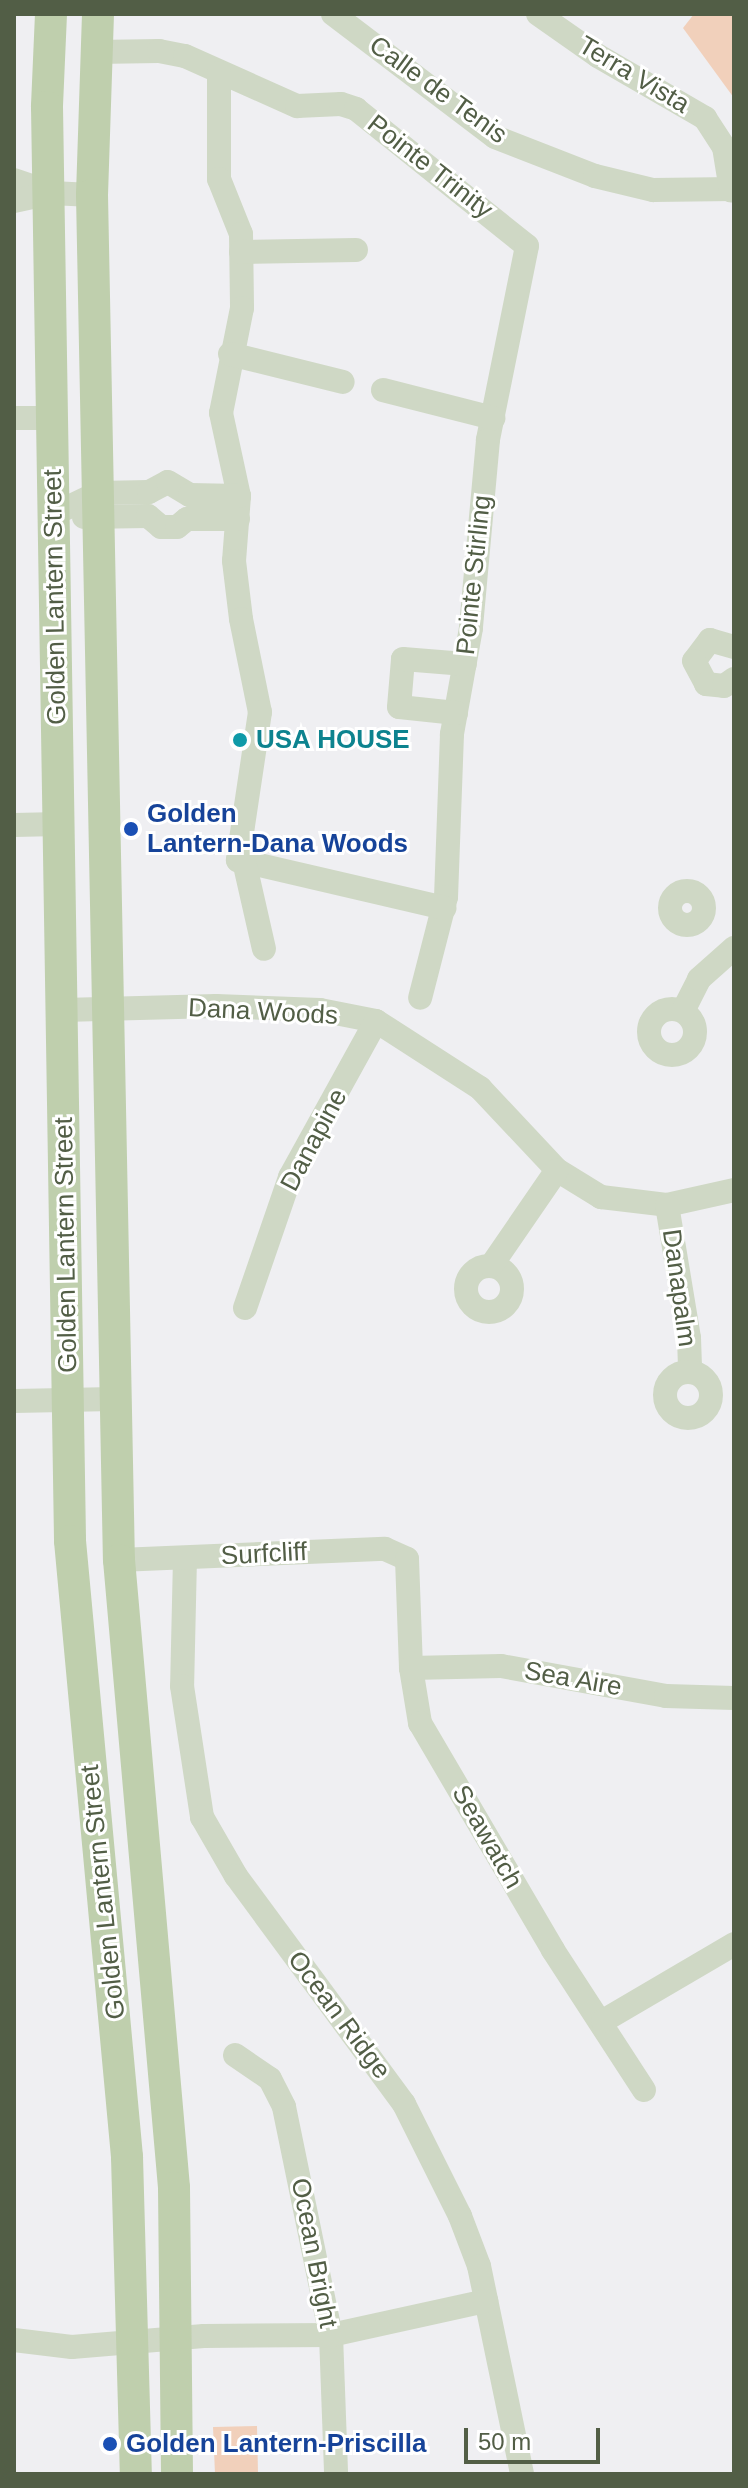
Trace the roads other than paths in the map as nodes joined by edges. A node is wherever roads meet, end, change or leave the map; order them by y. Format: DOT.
graph roads {
  1 [pos="51,14"];
  2 [pos="98,14"];
  3 [pos="333,14"];
  4 [pos="538,14"];
  5 [pos="96,52"];
  6 [pos="219,73"];
  7 [pos="14,180"];
  8 [pos="732,190"];
  9 [pos="51,193"];
  10 [pos="92,195"];
  11 [pos="14,201"];
  12 [pos="527,246"];
  13 [pos="356,250"];
  14 [pos="241,252"];
  15 [pos="230,354"];
  16 [pos="343,382"];
  17 [pos="383,390"];
  18 [pos="14,418"];
  19 [pos="53,418"];
  20 [pos="493,418"];
  21 [pos="98,505"];
  22 [pos="188,507"];
  23 [pos="239,507"];
  24 [pos="54,514"];
  25 [pos="734,647"];
  26 [pos="465,664"];
  27 [pos="734,679"];
  28 [pos="456,713"];
  29 [pos="59,824"];
  30 [pos="14,825"];
  31 [pos="241,860"];
  32 [pos="444,908"];
  33 [pos="697,922"];
  34 [pos="264,949"];
  35 [pos="730,951"];
  36 [pos="420,998"];
  37 [pos="110,1008"];
  38 [pos="63,1010"];
  39 [pos="683,1011"];
  40 [pos="376,1021"];
  41 [pos="557,1170"];
  42 [pos="734,1190"];
  43 [pos="667,1205"];
  44 [pos="491,1266"];
  45 [pos="245,1308"];
  46 [pos="690,1371"];
  47 [pos="114,1399"];
  48 [pos="68,1400"];
  49 [pos="14,1401"];
  50 [pos="185,1558"];
  51 [pos="407,1559"];
  52 [pos="119,1560"];
  53 [pos="411,1668"];
  54 [pos="734,1698"];
  55 [pos="734,1944"];
  56 [pos="603,2021"];
  57 [pos="235,2055"];
  58 [pos="644,2090"];
  59 [pos="486,2301"];
  60 [pos="331,2335"];
  61 [pos="176,2338"];
  62 [pos="14,2340"];
  63 [pos="130,2342"];
  64 [pos="136,2474"];
  65 [pos="177,2474"];
  66 [pos="336,2474"];
  67 [pos="522,2474"];
  1 -- 9 [label="main road, Golden Lantern Street"];
  2 -- 5 [label="main road, Golden Lantern Street"];
  3 -- 8 [label="street, Calle de Tenis"];
  4 -- 8 [label="street, Terra Vista"];
  5 -- 6 [label="street, Pointe Trinity"];
  5 -- 10 [label="main road, Golden Lantern Street"];
  6 -- 12 [label="street, Pointe Trinity"];
  6 -- 14 [label="street"];
  7 -- 9 [label="street"];
  9 -- 10 [label="street"];
  9 -- 11 [label="street"];
  9 -- 19 [label="main road, Golden Lantern Street"];
  10 -- 21 [label="main road, Golden Lantern Street"];
  12 -- 20 [label="street, Pointe Stirling"];
  13 -- 14 [label="street"];
  14 -- 15 [label="street"];
  15 -- 16 [label="street"];
  15 -- 23 [label="street"];
  17 -- 20 [label="street"];
  18 -- 19 [label="street"];
  19 -- 24 [label="main road, Golden Lantern Street"];
  20 -- 26 [label="street, Pointe Stirling"];
  21 -- 22 [label="street"];
  21 -- 22 [label="street"];
  21 -- 24 [label="street"];
  21 -- 37 [label="main road, Golden Lantern Street"];
  22 -- 23 [label="street"];
  23 -- 31 [label="street"];
  24 -- 29 [label="main road, Golden Lantern Street"];
  25 -- 27 [label="street"];
  26 -- 28 [label="street, Pointe Stirling"];
  26 -- 28 [label="street"];
  28 -- 32 [label="street, Pointe Stirling"];
  29 -- 30 [label="street"];
  29 -- 38 [label="main road, Golden Lantern Street"];
  31 -- 32 [label="street"];
  31 -- 34 [label="street"];
  32 -- 36 [label="street, Pointe Stirling"];
  33 -- 35 [label="street"];
  35 -- 39 [label="street"];
  37 -- 38 [label="street, Dana Woods"];
  37 -- 40 [label="street, Dana Woods"];
  37 -- 47 [label="main road, Golden Lantern Street"];
  38 -- 48 [label="main road, Golden Lantern Street"];
  40 -- 41 [label="street, Dana Woods"];
  40 -- 45 [label="street, Danapine"];
  41 -- 43 [label="street, Dana Woods"];
  41 -- 44 [label="street"];
  42 -- 43 [label="street, Dana Woods"];
  43 -- 46 [label="street, Danapalm"];
  47 -- 48 [label="street"];
  47 -- 52 [label="main road, Golden Lantern Street"];
  48 -- 49 [label="street"];
  48 -- 63 [label="main road, Golden Lantern Street"];
  50 -- 51 [label="street, Surfcliff"];
  50 -- 52 [label="street, Surfcliff"];
  50 -- 59 [label="street, Ocean Ridge"];
  51 -- 53 [label="street, Seawatch"];
  52 -- 61 [label="main road, Golden Lantern Street"];
  53 -- 54 [label="street, Sea Aire"];
  53 -- 56 [label="street, Seawatch"];
  55 -- 56 [label="street"];
  56 -- 58 [label="street, Seawatch"];
  57 -- 60 [label="street, Ocean Bright"];
  59 -- 60 [label="street"];
  59 -- 67 [label="street, Ocean Ridge"];
  60 -- 61 [label="street"];
  60 -- 66 [label="street, Ocean Bright"];
  61 -- 63 [label="street"];
  61 -- 65 [label="main road, Golden Lantern Street"];
  62 -- 63 [label="street"];
  63 -- 64 [label="main road, Golden Lantern Street"];
}
